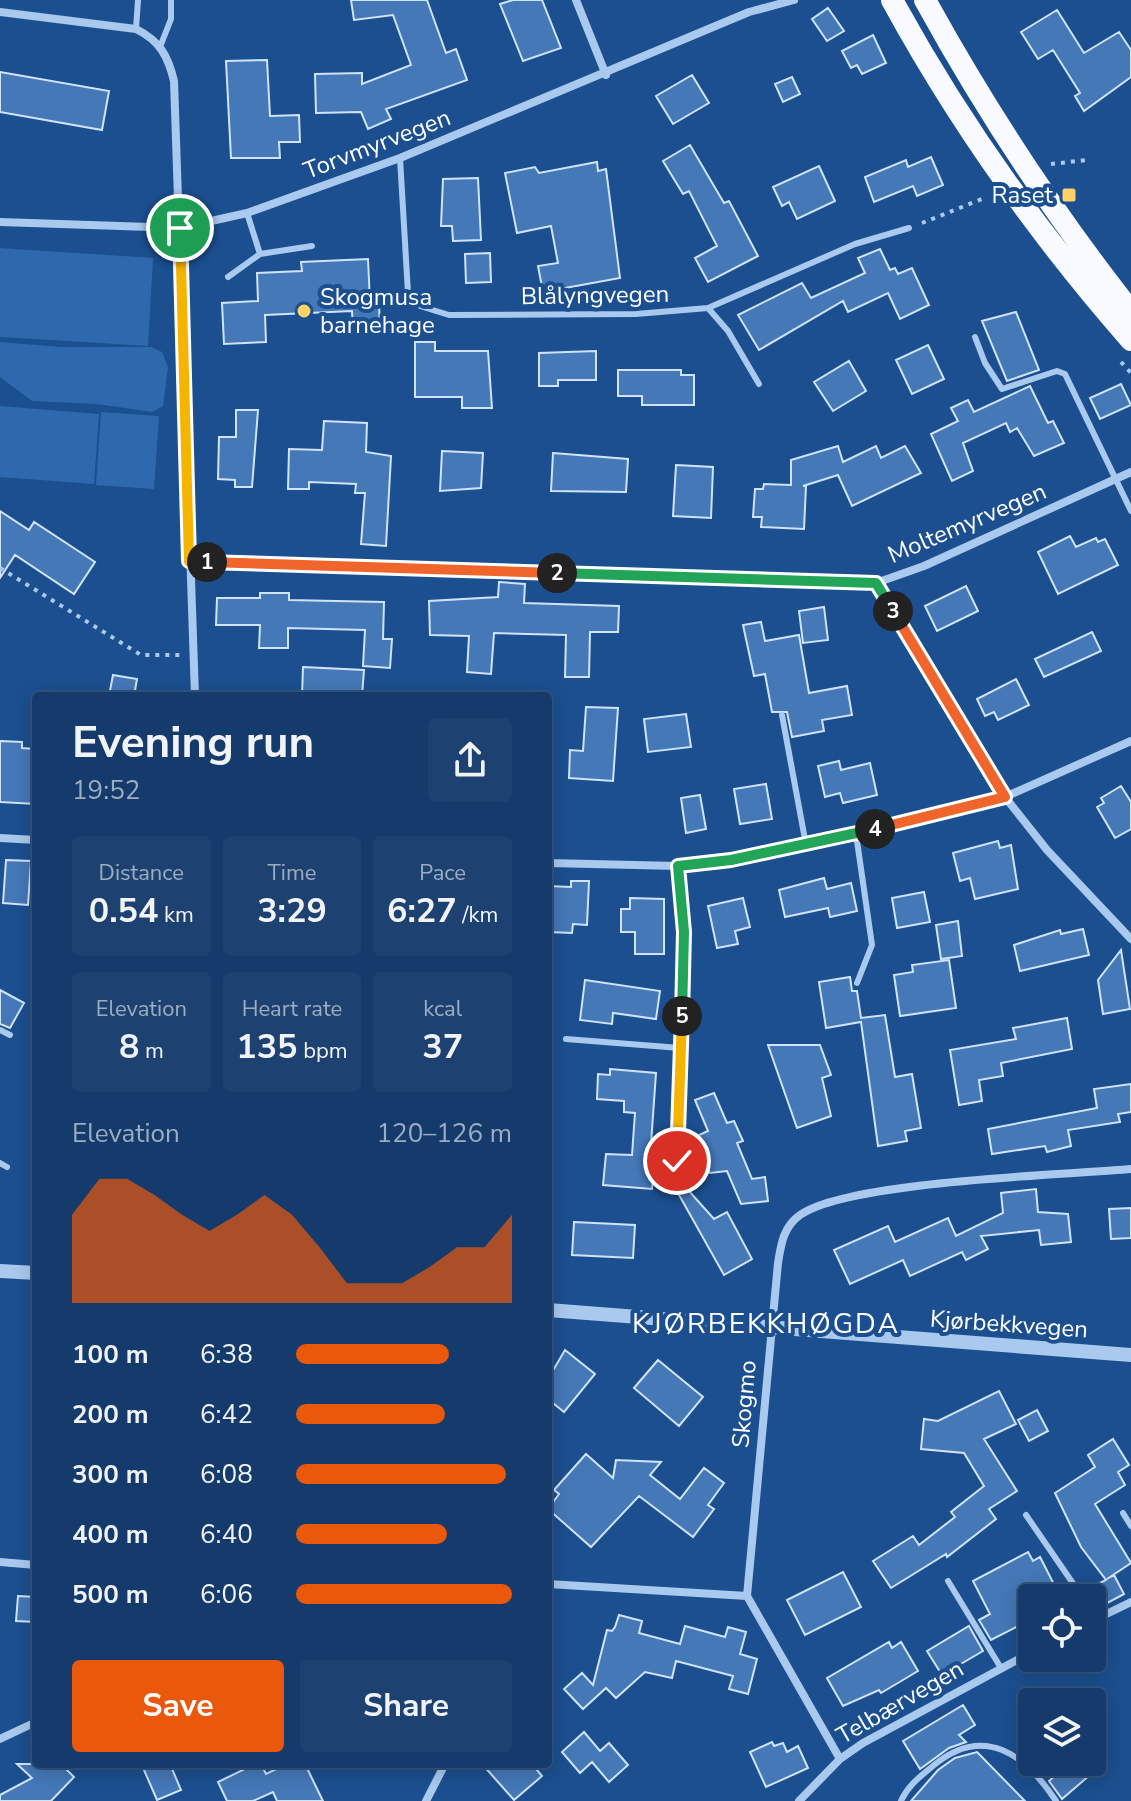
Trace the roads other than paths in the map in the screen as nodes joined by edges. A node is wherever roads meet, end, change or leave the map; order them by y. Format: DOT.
graph roads {
  1 [pos="138,0"];
  2 [pos="171,0"];
  3 [pos="576,0"];
  4 [pos="768,0"];
  5 [pos="794,0"];
  6 [pos="892,0"];
  7 [pos="925,0"];
  8 [pos="0,12"];
  9 [pos="749,12"];
  10 [pos="136,29"];
  11 [pos="160,47"];
  12 [pos="606,75"];
  13 [pos="400,158"];
  14 [pos="247,213"];
  15 [pos="0,222"];
  16 [pos="180,228"];
  17 [pos="909,228"];
  18 [pos="312,246"];
  19 [pos="260,254"];
  20 [pos="228,277"];
  21 [pos="708,308"];
  22 [pos="1131,312"];
  23 [pos="975,337"];
  24 [pos="1131,340"];
  25 [pos="759,384"];
  26 [pos="1131,472"];
  27 [pos="1115,480"];
  28 [pos="1131,511"];
  29 [pos="189,561"];
  30 [pos="195,692"];
  31 [pos="782,715"];
  32 [pos="1131,741"];
  33 [pos="1005,797"];
  34 [pos="856,834"];
  35 [pos="0,838"];
  36 [pos="32,840"];
  37 [pos="806,845"];
  38 [pos="552,863"];
  39 [pos="678,866"];
  40 [pos="1131,939"];
  41 [pos="857,983"];
  42 [pos="0,1030"];
  43 [pos="10,1035"];
  44 [pos="566,1039"];
  45 [pos="680,1048"];
  46 [pos="677,1161"];
  47 [pos="1131,1169"];
  48 [pos="0,1271"];
  49 [pos="32,1273"];
  50 [pos="552,1310"];
  51 [pos="771,1327"];
  52 [pos="1131,1355"];
  53 [pos="1123,1513"];
  54 [pos="1026,1515"];
  55 [pos="1131,1526"];
  56 [pos="0,1562"];
  57 [pos="32,1565"];
  58 [pos="948,1581"];
  59 [pos="552,1584"];
  60 [pos="1073,1584"];
  61 [pos="747,1596"];
  62 [pos="1131,1602"];
  63 [pos="1106,1613"];
  64 [pos="1018,1659"];
  65 [pos="1001,1668"];
  66 [pos="32,1724"];
  67 [pos="0,1739"];
  68 [pos="840,1759"];
  69 [pos="443,1768"];
  70 [pos="426,1801"];
  71 [pos="799,1801"];
  72 [pos="901,1801"];
  73 [pos="1056,1801"];
  1 -- 10 [label="lane"];
  2 -- 11 [label="lane"];
  3 -- 12 [label="street"];
  4 -- 9 [label="street, Torvmyrvegen"];
  5 -- 9 [label="street, Torvmyrvegen"];
  6 -- 24 [label="highway"];
  7 -- 22 [label="highway"];
  8 -- 10 [label="street"];
  9 -- 12 [label="street, Torvmyrvegen"];
  10 -- 11 [label="street"];
  11 -- 16 [label="street"];
  12 -- 13 [label="street, Torvmyrvegen"];
  13 -- 14 [label="street, Torvmyrvegen"];
  13 -- 21 [label="lane, Blålyngvegen"];
  14 -- 16 [label="street, Torvmyrvegen"];
  14 -- 19 [label="lane"];
  15 -- 16 [label="street, Torvmyrvegen"];
  16 -- 29 [label="street"];
  17 -- 21 [label="lane, Blålyngvegen"];
  18 -- 19 [label="lane"];
  19 -- 20 [label="lane"];
  21 -- 25 [label="lane"];
  23 -- 27 [label="lane"];
  26 -- 27 [label="street, Moltemyrvegen"];
  27 -- 28 [label="lane"];
  27 -- 29 [label="street, Moltemyrvegen"];
  29 -- 30 [label="street"];
  31 -- 37 [label="lane"];
  32 -- 33 [label="street"];
  33 -- 34 [label="street"];
  33 -- 40 [label="street"];
  34 -- 37 [label="street"];
  34 -- 41 [label="lane"];
  35 -- 36 [label="street"];
  37 -- 39 [label="street"];
  38 -- 39 [label="street"];
  39 -- 45 [label="street"];
  42 -- 43 [label="lane"];
  44 -- 45 [label="lane"];
  45 -- 46 [label="street"];
  47 -- 51 [label="street, Skogmo"];
  48 -- 49 [label="street"];
  50 -- 51 [label="street, Kjørbekkvegen"];
  51 -- 52 [label="street, Kjørbekkvegen"];
  51 -- 61 [label="street, Skogmo"];
  53 -- 55 [label="lane"];
  54 -- 60 [label="lane"];
  56 -- 57 [label="street"];
  58 -- 65 [label="lane"];
  59 -- 61 [label="street"];
  61 -- 68 [label="street"];
  62 -- 63 [label="street"];
  64 -- 65 [label="street, Telbærvegen"];
  65 -- 68 [label="street, Telbærvegen"];
  66 -- 67 [label="street"];
  68 -- 71 [label="street, Telbærvegen"];
  69 -- 70 [label="street"];
  72 -- 73 [label="lane"];
}
